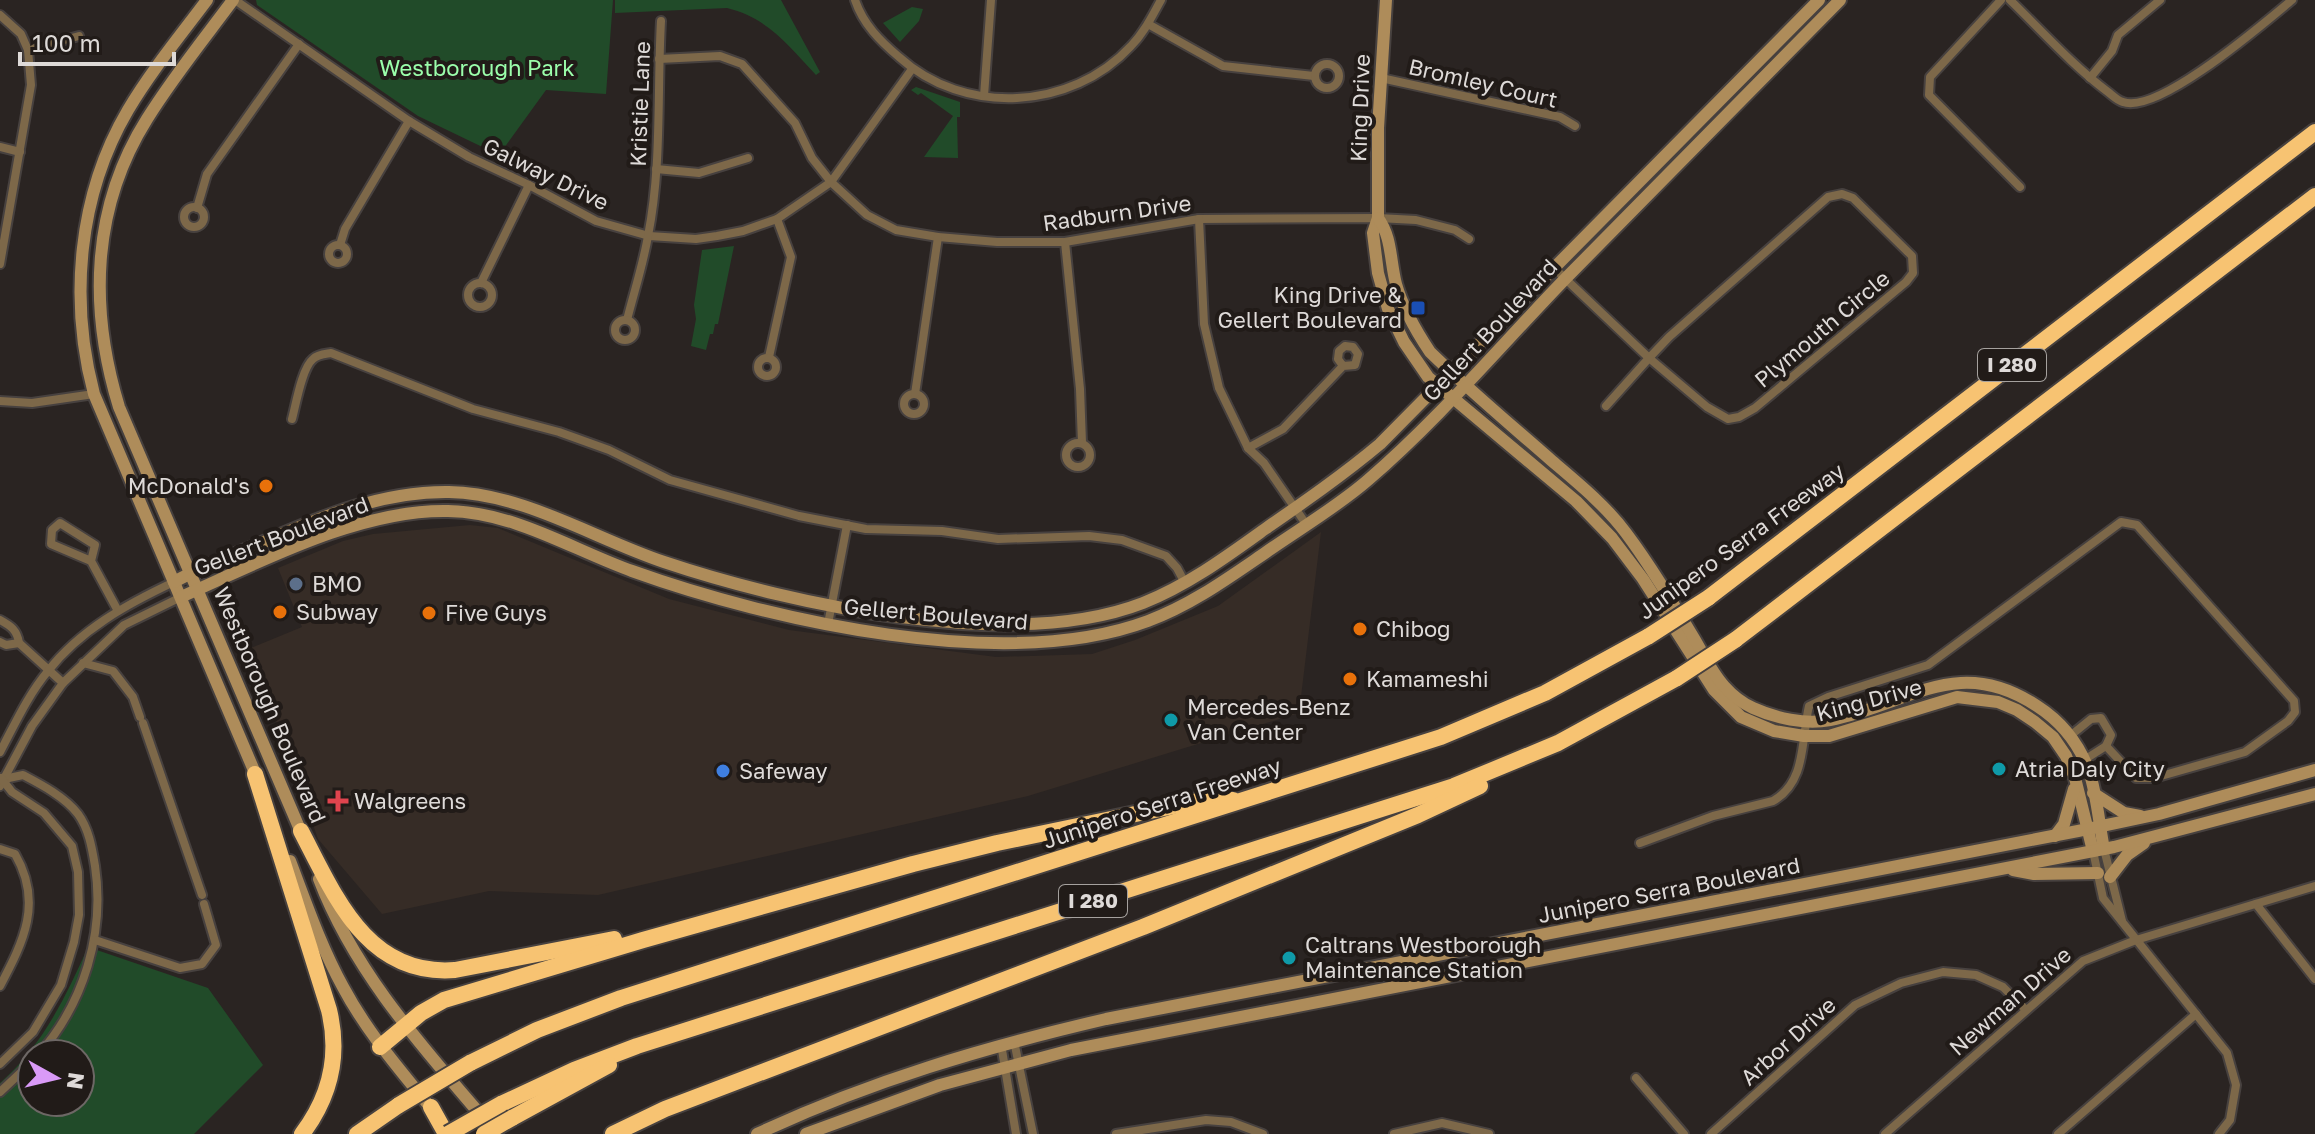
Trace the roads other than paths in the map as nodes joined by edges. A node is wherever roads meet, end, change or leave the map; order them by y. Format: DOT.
graph roads {
  1 [pos="207,0"];
  2 [pos="234,0"];
  3 [pos="855,0"];
  4 [pos="991,0"];
  5 [pos="1161,0"];
  6 [pos="1386,0"];
  7 [pos="1819,0"];
  8 [pos="1840,0"];
  9 [pos="2001,0"];
  10 [pos="2010,0"];
  11 [pos="2160,0"];
  12 [pos="2292,0"];
  13 [pos="0,15"];
  14 [pos="661,21"];
  15 [pos="1148,24"];
  16 [pos="79,36"];
  17 [pos="299,44"];
  18 [pos="28,50"];
  19 [pos="659,59"];
  20 [pos="912,69"];
  21 [pos="1314,76"];
  22 [pos="1381,78"];
  23 [pos="2090,78"];
  24 [pos="984,96"];
  25 [pos="409,121"];
  26 [pos="1575,126"];
  27 [pos="2315,132"];
  28 [pos="0,147"];
  29 [pos="20,152"];
  30 [pos="748,158"];
  31 [pos="656,169"];
  32 [pos="831,182"];
  33 [pos="529,185"];
  34 [pos="2020,187"];
  35 [pos="2315,196"];
  36 [pos="197,208"];
  37 [pos="1378,218"];
  38 [pos="777,219"];
  39 [pos="1199,219"];
  40 [pos="649,236"];
  41 [pos="938,237"];
  42 [pos="1469,239"];
  43 [pos="1065,242"];
  44 [pos="340,245"];
  45 [pos="0,264"];
  46 [pos="1554,268"];
  47 [pos="1565,279"];
  48 [pos="481,283"];
  49 [pos="627,320"];
  50 [pos="769,357"];
  51 [pos="1649,358"];
  52 [pos="1343,366"];
  53 [pos="1452,373"];
  54 [pos="1466,384"];
  55 [pos="1438,385"];
  56 [pos="94,394"];
  57 [pos="915,394"];
  58 [pos="1454,397"];
  59 [pos="0,401"];
  60 [pos="1606,406"];
  61 [pos="119,407"];
  62 [pos="292,419"];
  63 [pos="1082,443"];
  64 [pos="1248,448"];
  65 [pos="1295,508"];
  66 [pos="1306,524"];
  67 [pos="847,525"];
  68 [pos="91,561"];
  69 [pos="191,572"];
  70 [pos="174,582"];
  71 [pos="1185,583"];
  72 [pos="199,589"];
  73 [pos="181,597"];
  74 [pos="832,605"];
  75 [pos="118,611"];
  76 [pos="0,620"];
  77 [pos="828,624"];
  78 [pos="0,642"];
  79 [pos="19,643"];
  80 [pos="83,663"];
  81 [pos="47,671"];
  82 [pos="63,683"];
  83 [pos="1805,721"];
  84 [pos="1598,723"];
  85 [pos="1804,736"];
  86 [pos="2070,736"];
  87 [pos="2106,746"];
  88 [pos="0,752"];
  89 [pos="2084,760"];
  90 [pos="2315,770"];
  91 [pos="255,774"];
  92 [pos="2075,778"];
  93 [pos="1,781"];
  94 [pos="2093,793"];
  95 [pos="2315,794"];
  96 [pos="1243,801"];
  97 [pos="2146,817"];
  98 [pos="2093,828"];
  99 [pos="301,831"];
  100 [pos="2055,836"];
  101 [pos="2150,838"];
  102 [pos="1640,843"];
  103 [pos="0,849"];
  104 [pos="2098,850"];
  105 [pos="2006,868"];
  106 [pos="2104,875"];
  107 [pos="2315,886"];
  108 [pos="2256,904"];
  109 [pos="95,940"];
  110 [pos="643,940"];
  111 [pos="2136,940"];
  112 [pos="2315,979"];
  113 [pos="0,986"];
  114 [pos="2026,1010"];
  115 [pos="2196,1014"];
  116 [pos="406,1025"];
  117 [pos="52,1038"];
  118 [pos="1008,1042"];
  119 [pos="380,1047"];
  120 [pos="0,1064"];
  121 [pos="1012,1064"];
  122 [pos="16,1077"];
  123 [pos="1636,1078"];
  124 [pos="0,1092"];
  125 [pos="431,1107"];
  126 [pos="665,1109"];
  127 [pos="506,1111"];
  128 [pos="1143,1132"];
  129 [pos="302,1134"];
  130 [pos="357,1134"];
  131 [pos="449,1134"];
  132 [pos="484,1134"];
  133 [pos="497,1134"];
  134 [pos="613,1134"];
  135 [pos="626,1134"];
  136 [pos="757,1134"];
  137 [pos="806,1134"];
  138 [pos="1016,1134"];
  139 [pos="1033,1134"];
  140 [pos="1116,1134"];
  141 [pos="1263,1134"];
  142 [pos="1394,1134"];
  143 [pos="1489,1134"];
  144 [pos="1684,1134"];
  145 [pos="1711,1134"];
  146 [pos="1885,1134"];
  147 [pos="2058,1134"];
  148 [pos="2219,1134"];
  1 -- 56 [label="main road, Westborough Boulevard"];
  2 -- 17 [label="street, Galway Drive"];
  2 -- 61 [label="main road, Westborough Boulevard"];
  3 -- 20 [label="street"];
  4 -- 24 [label="street"];
  5 -- 15 [label="street"];
  6 -- 22 [label="main road, King Drive"];
  7 -- 46 [label="main road, Gellert Boulevard"];
  8 -- 47 [label="main road, Gellert Boulevard"];
  9 -- 34 [label="street"];
  10 -- 23 [label="street"];
  11 -- 23 [label="street"];
  12 -- 23 [label="street"];
  13 -- 18 [label="street"];
  14 -- 19 [label="street, Kristie Lane"];
  15 -- 21 [label="street"];
  15 -- 24 [label="street"];
  16 -- 18 [label="street"];
  17 -- 25 [label="street, Galway Drive"];
  17 -- 36 [label="street"];
  18 -- 29 [label="street"];
  19 -- 31 [label="street, Kristie Lane"];
  19 -- 32 [label="street, Radburn Drive"];
  20 -- 24 [label="street"];
  20 -- 32 [label="street, Galway Drive"];
  22 -- 26 [label="street, Bromley Court"];
  22 -- 37 [label="main road, King Drive"];
  25 -- 33 [label="street, Galway Drive"];
  25 -- 44 [label="street"];
  27 -- 96 [label="highway, Junipero Serra Freeway / I 280, bridge"];
  28 -- 29 [label="street"];
  29 -- 45 [label="street"];
  30 -- 31 [label="street"];
  31 -- 40 [label="street, Kristie Lane"];
  32 -- 38 [label="street, Galway Drive"];
  32 -- 41 [label="street, Radburn Drive"];
  33 -- 40 [label="street, Galway Drive"];
  33 -- 48 [label="street"];
  35 -- 84 [label="highway, I 280, bridge"];
  37 -- 39 [label="street, Radburn Drive"];
  37 -- 42 [label="street, Radburn Drive"];
  37 -- 53 [label="main road, King Drive"];
  37 -- 55 [label="main road, King Drive"];
  38 -- 40 [label="street, Galway Drive"];
  38 -- 50 [label="street"];
  39 -- 43 [label="street, Radburn Drive"];
  39 -- 64 [label="street"];
  40 -- 49 [label="street, Kristie Lane"];
  41 -- 43 [label="street, Radburn Drive"];
  41 -- 57 [label="street"];
  43 -- 63 [label="street"];
  46 -- 47 [label="street, Plymouth Circle"];
  46 -- 53 [label="main road, Gellert Boulevard"];
  47 -- 51 [label="street, Plymouth Circle"];
  47 -- 54 [label="main road, Gellert Boulevard"];
  51 -- 51 [label="street, Plymouth Circle"];
  51 -- 60 [label="street"];
  52 -- 64 [label="street"];
  53 -- 54 [label="main road, King Drive"];
  53 -- 55 [label="main road, Gellert Boulevard"];
  54 -- 58 [label="main road, Gellert Boulevard"];
  54 -- 83 [label="main road, King Drive"];
  55 -- 58 [label="main road, King Drive"];
  55 -- 65 [label="main road, Gellert Boulevard"];
  56 -- 59 [label="street"];
  56 -- 61 [label="main road"];
  56 -- 70 [label="main road, Westborough Boulevard"];
  58 -- 66 [label="main road, Gellert Boulevard"];
  58 -- 85 [label="main road, King Drive"];
  61 -- 69 [label="main road, Westborough Boulevard"];
  62 -- 67 [label="street"];
  64 -- 65 [label="street"];
  65 -- 66 [label="street"];
  65 -- 71 [label="main road, Gellert Boulevard"];
  66 -- 77 [label="main road, Gellert Boulevard"];
  67 -- 71 [label="street"];
  67 -- 74 [label="street"];
  68 -- 68 [label="street"];
  68 -- 75 [label="street"];
  69 -- 70 [label="main road, Gellert Boulevard"];
  69 -- 72 [label="main road, Westborough Boulevard"];
  69 -- 74 [label="main road, Gellert Boulevard"];
  70 -- 73 [label="main road, Westborough Boulevard"];
  70 -- 75 [label="street, Gellert Boulevard"];
  71 -- 74 [label="main road, Gellert Boulevard"];
  72 -- 73 [label="main road, Gellert Boulevard"];
  72 -- 77 [label="main road, Gellert Boulevard"];
  72 -- 99 [label="main road, Westborough Boulevard"];
  73 -- 80 [label="street, Gellert Boulevard"];
  73 -- 91 [label="main road, Westborough Boulevard"];
  74 -- 77 [label="street"];
  75 -- 81 [label="street, Gellert Boulevard"];
  76 -- 79 [label="street"];
  78 -- 79 [label="street"];
  79 -- 81 [label="street"];
  80 -- 82 [label="street, Gellert Boulevard"];
  80 -- 109 [label="street"];
  81 -- 82 [label="street"];
  81 -- 88 [label="street, Gellert Boulevard"];
  82 -- 93 [label="street, Gellert Boulevard"];
  83 -- 85 [label="street"];
  83 -- 86 [label="main road, King Drive"];
  83 -- 87 [label="street"];
  84 -- 126 [label="highway"];
  84 -- 127 [label="highway, I 280"];
  85 -- 92 [label="main road, King Drive"];
  85 -- 102 [label="street"];
  86 -- 87 [label="street"];
  86 -- 89 [label="main road, King Drive"];
  87 -- 89 [label="street"];
  89 -- 94 [label="main road, King Drive"];
  90 -- 97 [label="main road, Junipero Serra Boulevard"];
  91 -- 119 [label="main road, Westborough Boulevard"];
  91 -- 129 [label="highway"];
  92 -- 98 [label="main road, King Drive"];
  92 -- 100 [label="main road"];
  93 -- 109 [label="street"];
  93 -- 120 [label="street"];
  94 -- 97 [label="main road"];
  94 -- 98 [label="main road, King Drive"];
  95 -- 101 [label="main road, Junipero Serra Boulevard"];
  96 -- 110 [label="highway"];
  96 -- 130 [label="highway, Junipero Serra Freeway / I 280, bridge"];
  97 -- 98 [label="main road, Junipero Serra Boulevard"];
  98 -- 100 [label="main road, Junipero Serra Boulevard"];
  98 -- 104 [label="main road, King Drive"];
  99 -- 110 [label="highway"];
  99 -- 116 [label="main road, Westborough Boulevard"];
  100 -- 118 [label="main road, Junipero Serra Boulevard"];
  101 -- 104 [label="main road, Junipero Serra Boulevard"];
  101 -- 106 [label="main road"];
  103 -- 113 [label="street"];
  104 -- 105 [label="main road, Junipero Serra Boulevard"];
  104 -- 106 [label="street, King Drive"];
  105 -- 106 [label="main road"];
  105 -- 121 [label="main road, Junipero Serra Boulevard"];
  106 -- 111 [label="street, King Drive"];
  107 -- 108 [label="street, Newman Drive"];
  108 -- 111 [label="street, Newman Drive"];
  108 -- 112 [label="street"];
  109 -- 117 [label="street"];
  110 -- 116 [label="highway"];
  111 -- 114 [label="street, Newman Drive"];
  111 -- 115 [label="street, King Drive"];
  114 -- 145 [label="street, Arbor Drive"];
  114 -- 146 [label="street, Newman Drive"];
  115 -- 147 [label="street"];
  115 -- 148 [label="street, King Drive"];
  116 -- 119 [label="highway"];
  116 -- 133 [label="main road, Westborough Boulevard"];
  118 -- 121 [label="street"];
  118 -- 121 [label="street"];
  118 -- 136 [label="main road, Junipero Serra Boulevard"];
  119 -- 125 [label="main road, Westborough Boulevard"];
  121 -- 137 [label="main road, Junipero Serra Boulevard"];
  121 -- 138 [label="street"];
  121 -- 139 [label="street"];
  122 -- 124 [label="street"];
  123 -- 144 [label="street"];
  125 -- 131 [label="highway"];
  126 -- 134 [label="highway"];
  126 -- 135 [label="highway"];
  127 -- 131 [label="highway, I 280, bridge"];
  127 -- 132 [label="highway, bridge"];
  128 -- 140 [label="street"];
  128 -- 141 [label="street"];
  142 -- 143 [label="street"];
}
